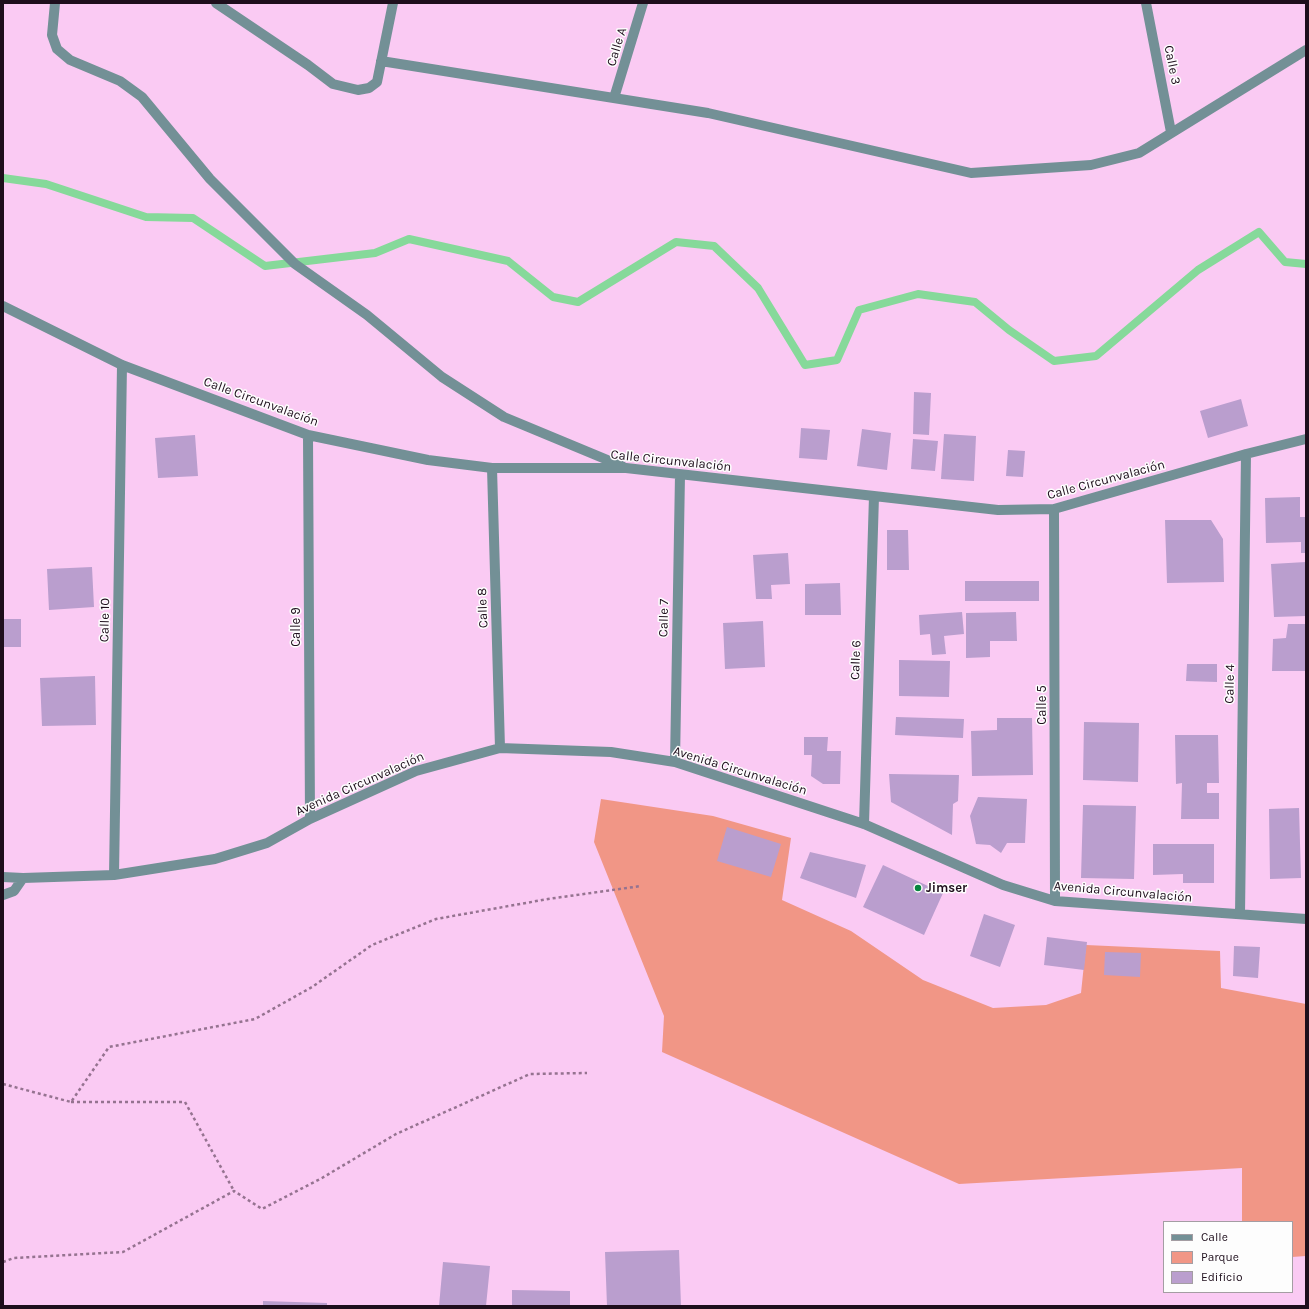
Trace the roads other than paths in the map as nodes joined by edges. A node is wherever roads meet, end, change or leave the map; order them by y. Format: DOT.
graph roads {
  1 [pos="55,3"];
  2 [pos="216,3"];
  3 [pos="393,3"];
  4 [pos="643,3"];
  5 [pos="1146,3"];
  6 [pos="1306,50"];
  7 [pos="381,62"];
  8 [pos="614,98"];
  9 [pos="1171,132"];
  10 [pos="3,306"];
  11 [pos="122,365"];
  12 [pos="308,435"];
  13 [pos="1306,440"];
  14 [pos="1246,454"];
  15 [pos="492,468"];
  16 [pos="626,468"];
  17 [pos="680,475"];
  18 [pos="874,496"];
  19 [pos="1054,509"];
  20 [pos="500,748"];
  21 [pos="675,762"];
  22 [pos="310,819"];
  23 [pos="864,824"];
  24 [pos="114,875"];
  25 [pos="3,877"];
  26 [pos="23,878"];
  27 [pos="3,895"];
  28 [pos="1055,901"];
  29 [pos="1240,914"];
  30 [pos="1306,919"];
  1 -- 16 [label="street"];
  2 -- 7 [label="street"];
  3 -- 7 [label="street"];
  4 -- 8 [label="street, Calle A"];
  5 -- 9 [label="street, Calle 3"];
  6 -- 9 [label="street"];
  7 -- 8 [label="street"];
  8 -- 9 [label="street"];
  10 -- 11 [label="street, Calle Circunvalación"];
  11 -- 12 [label="street, Calle Circunvalación"];
  11 -- 24 [label="street, Calle 10"];
  12 -- 15 [label="street, Calle Circunvalación"];
  12 -- 22 [label="street, Calle 9"];
  13 -- 14 [label="street, Calle Circunvalación"];
  14 -- 19 [label="street, Calle Circunvalación"];
  14 -- 29 [label="street, Calle 4"];
  15 -- 16 [label="street, Calle Circunvalación"];
  15 -- 20 [label="street, Calle 8"];
  16 -- 17 [label="street, Calle Circunvalación"];
  17 -- 18 [label="street, Calle Circunvalación"];
  17 -- 21 [label="street, Calle 7"];
  18 -- 19 [label="street, Calle Circunvalación"];
  18 -- 23 [label="street, Calle 6"];
  19 -- 28 [label="street, Calle 5"];
  20 -- 21 [label="street, Avenida Circunvalación"];
  20 -- 22 [label="street, Avenida Circunvalación"];
  21 -- 23 [label="street, Avenida Circunvalación"];
  22 -- 24 [label="street, Avenida Circunvalación"];
  23 -- 28 [label="street, Avenida Circunvalación"];
  24 -- 26 [label="street, Avenida Circunvalación"];
  25 -- 26 [label="street, Avenida Circunvalación"];
  26 -- 27 [label="street"];
  28 -- 29 [label="street, Avenida Circunvalación"];
  29 -- 30 [label="street, Avenida Circunvalación"];
}
